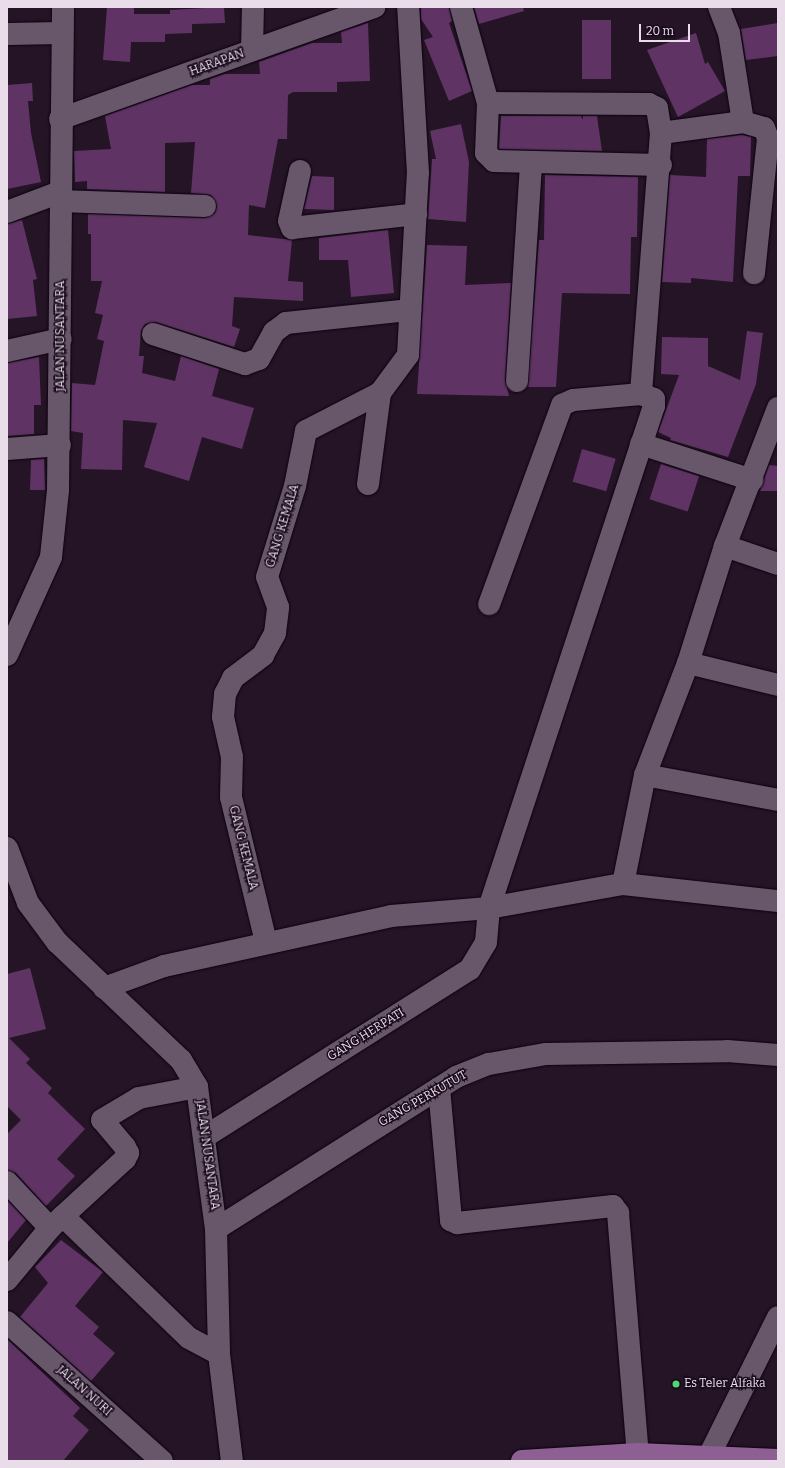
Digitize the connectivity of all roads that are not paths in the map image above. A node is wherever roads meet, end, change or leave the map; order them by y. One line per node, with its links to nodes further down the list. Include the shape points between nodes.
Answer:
1 (63, 7): 7 (street, JALAN NUSANTARA)
2 (253, 7): 9 (street)
3 (375, 7): 9 (street, HARAPAN)
4 (408, 7): 20 (street, via 417,113)
5 (461, 7): 10 (street)
6 (719, 7): 12 (street, via 729,33)
7 (61, 33): 8 (street); 11 (street, JALAN NUSANTARA)
8 (7, 34)
9 (252, 50): 11 (street, HARAPAN)
10 (488, 103): 13 (street, via 649,104 657,108); 14 (street, via 486,153 494,161)
11 (60, 119): 17 (street, JALAN NUSANTARA)
12 (743, 122): 13 (street); 21 (street, via 764,128 768,138)
13 (662, 133): 15 (street)
14 (531, 162): 15 (street); 26 (street)
15 (661, 165): 28 (street)
16 (300, 171): 20 (street, via 289,221 292,228)
17 (60, 196): 18 (street); 19 (street); 24 (street, JALAN NUSANTARA)
18 (205, 206)
19 (7, 212)
20 (416, 214): 22 (street)
21 (754, 273)
22 (410, 310): 23 (street, via 286,323 274,332 259,359 245,364); 27 (street, via 408,355)
23 (153, 334)
24 (61, 339): 25 (street); 31 (street, JALAN NUSANTARA)
25 (7, 351)
26 (517, 382)
27 (380, 393): 34 (street); 47 (street, GANG KEMALA, via 306,431 295,486 267,577 278,607 275,633 263,655 233,678 225,694 223,717 232,757 231,797)
28 (641, 394): 30 (street, GANG HERPATI, via 654,399); 37 (street, via 572,400 562,404)
29 (778, 408): 33 (street)
30 (641, 444): 33 (street); 46 (street, GANG HERPATI)
31 (60, 445): 32 (street); 38 (street, JALAN NUSANTARA, via 51,557)
32 (7, 449)
33 (752, 480): 35 (street)
34 (368, 484)
35 (725, 546): 36 (street); 39 (street)
36 (778, 564)
37 (489, 604)
38 (7, 655)
39 (688, 664): 40 (street); 41 (street)
40 (778, 684)
41 (645, 775): 42 (street); 44 (street)
42 (778, 800)
43 (7, 848): 48 (street, JALAN NUSANTARA, via 28,903 56,942)
44 (623, 884): 45 (street); 46 (street)
45 (778, 901)
46 (489, 908): 47 (street, via 391,916); 52 (street, GANG HERPATI, via 486,942 470,969)
47 (266, 942): 48 (street, via 164,966)
48 (104, 988): 50 (street, JALAN NUSANTARA, via 181,1060)
49 (778, 1055): 51 (street, GANG PERKUTUT, via 727,1051 546,1054 489,1064)
50 (197, 1087): 52 (street, JALAN NUSANTARA); 54 (street, via 139,1098 102,1120 125,1147 128,1153 126,1159)
51 (438, 1088): 55 (street, GANG PERKUTUT); 60 (street, via 452,1220 457,1223 612,1206 618,1213)
52 (206, 1136): 55 (street, JALAN NUSANTARA)
53 (7, 1182): 54 (street)
54 (57, 1222): 56 (street); 59 (street, via 189,1338)
55 (216, 1229): 59 (street, JALAN NUSANTARA)
56 (7, 1280)
57 (778, 1317): 61 (street)
58 (7, 1322): 63 (street, JALAN NURI)
59 (219, 1354): 64 (street, JALAN NUSANTARA)
60 (638, 1454): 61 (main road); 65 (main road)
61 (709, 1456): 62 (main road)
62 (778, 1460)
63 (162, 1461)
64 (232, 1461)
65 (522, 1461)

